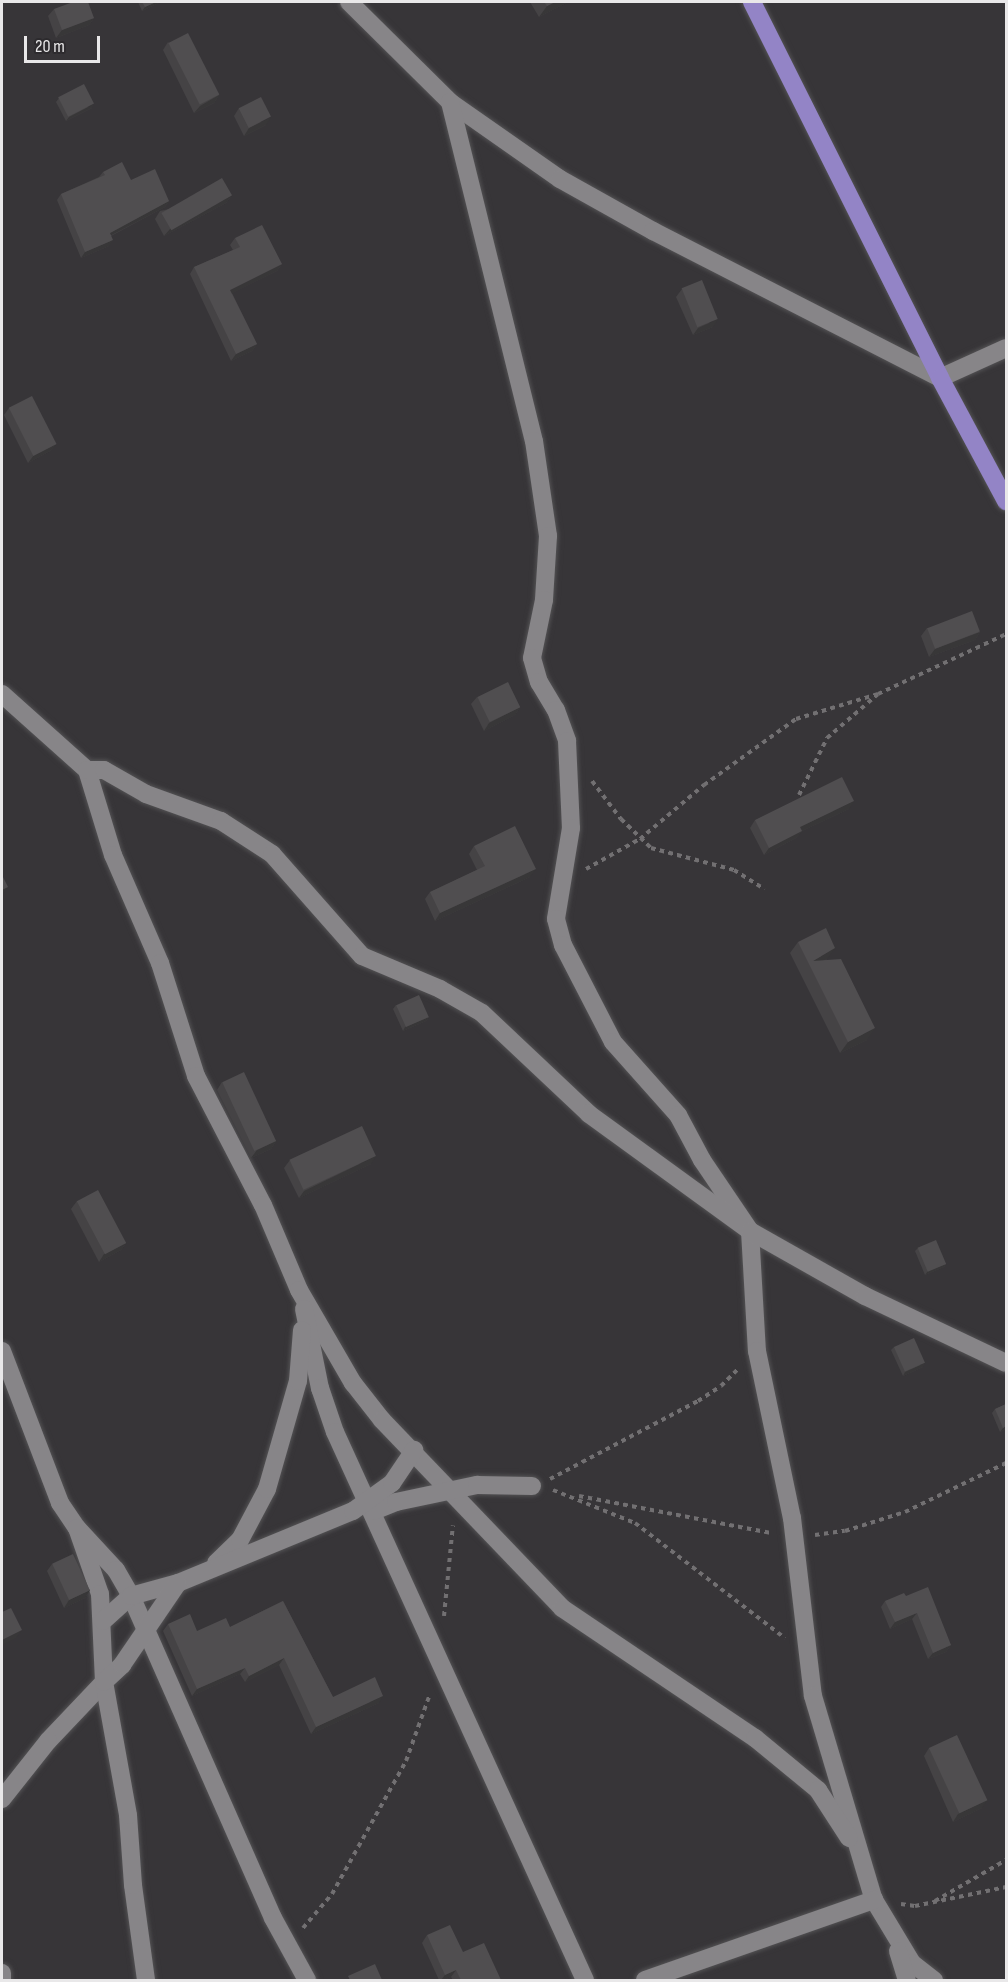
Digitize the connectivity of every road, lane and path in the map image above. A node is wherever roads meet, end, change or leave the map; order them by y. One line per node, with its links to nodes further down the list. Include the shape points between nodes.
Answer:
1 (349, 2): 3 (street)
2 (752, 2): 5 (main road)
3 (450, 102): 5 (street, via 560,179); 14 (street, via 534,441 545,515 549,567 532,658 538,682 556,710 567,741 571,828)
4 (1006, 348): 5 (street)
5 (940, 378): 6 (main road)
6 (1006, 501)
7 (1006, 634): 9 (path)
8 (2, 694): 10 (street)
9 (878, 694): 12 (path, via 827,738); 13 (path, via 796,719 704,785)
10 (87, 770): 16 (street, via 104,770 146,794 221,821 272,854 362,956 440,989 482,1013 588,1114); 17 (street, via 113,855 160,963 196,1076 263,1205)
11 (591, 779): 13 (path)
12 (799, 795)
13 (639, 839): 14 (path, via 590,866); 15 (path, via 665,855 734,870)
14 (562, 889): 16 (street, via 556,919 563,945 613,1042 678,1115 702,1160)
15 (765, 889)
16 (750, 1231): 19 (street); 20 (street, via 865,1296)
17 (299, 1290): 21 (street, via 353,1383 382,1420); 26 (street, via 320,1388); 29 (street, via 302,1340 298,1381 267,1489 240,1540)
18 (2, 1351): 27 (street, via 57,1494)
19 (757, 1351): 23 (path, via 722,1386 698,1401); 28 (street)
20 (1006, 1364)
21 (414, 1450): 24 (street); 26 (street)
22 (1006, 1463): 28 (path, via 905,1512 845,1531)
23 (532, 1486): 24 (street, via 477,1485); 25 (path)
24 (452, 1491): 26 (street); 33 (path); 39 (street, via 578,1622 719,1710 818,1790 837,1824)
25 (574, 1496): 28 (path); 35 (path, via 635,1522)
26 (370, 1507): 29 (street); 36 (street)
27 (77, 1527): 31 (street, via 116,1570); 32 (street, via 100,1594)
28 (794, 1537): 39 (street, via 813,1696)
29 (211, 1567): 30 (street)
30 (178, 1583): 31 (street); 34 (street)
31 (131, 1596): 32 (street); 34 (street)
32 (103, 1621): 37 (street, via 99,1634)
33 (444, 1622)
34 (144, 1629): 37 (street, via 122,1665); 45 (street, via 162,1659 273,1918)
35 (793, 1646)
36 (441, 1662): 45 (path, via 406,1761 363,1832 350,1865 299,1933); 50 (street)
37 (104, 1682): 38 (street, via 48,1741); 48 (street, via 116,1729)
38 (2, 1799)
39 (854, 1843): 42 (street)
40 (1006, 1860): 43 (path)
41 (1006, 1887): 43 (path)
42 (874, 1900): 43 (path, via 915,1906); 44 (street); 51 (street)
43 (932, 1903)
44 (893, 1935): 52 (street); 53 (street, via 912,1963)
45 (292, 1953): 49 (street)
46 (2, 1973): 47 (street)
47 (2, 1980)
48 (146, 1980)
49 (307, 1980)
50 (585, 1980)
51 (645, 1980)
52 (907, 1980)
53 (934, 1980)

